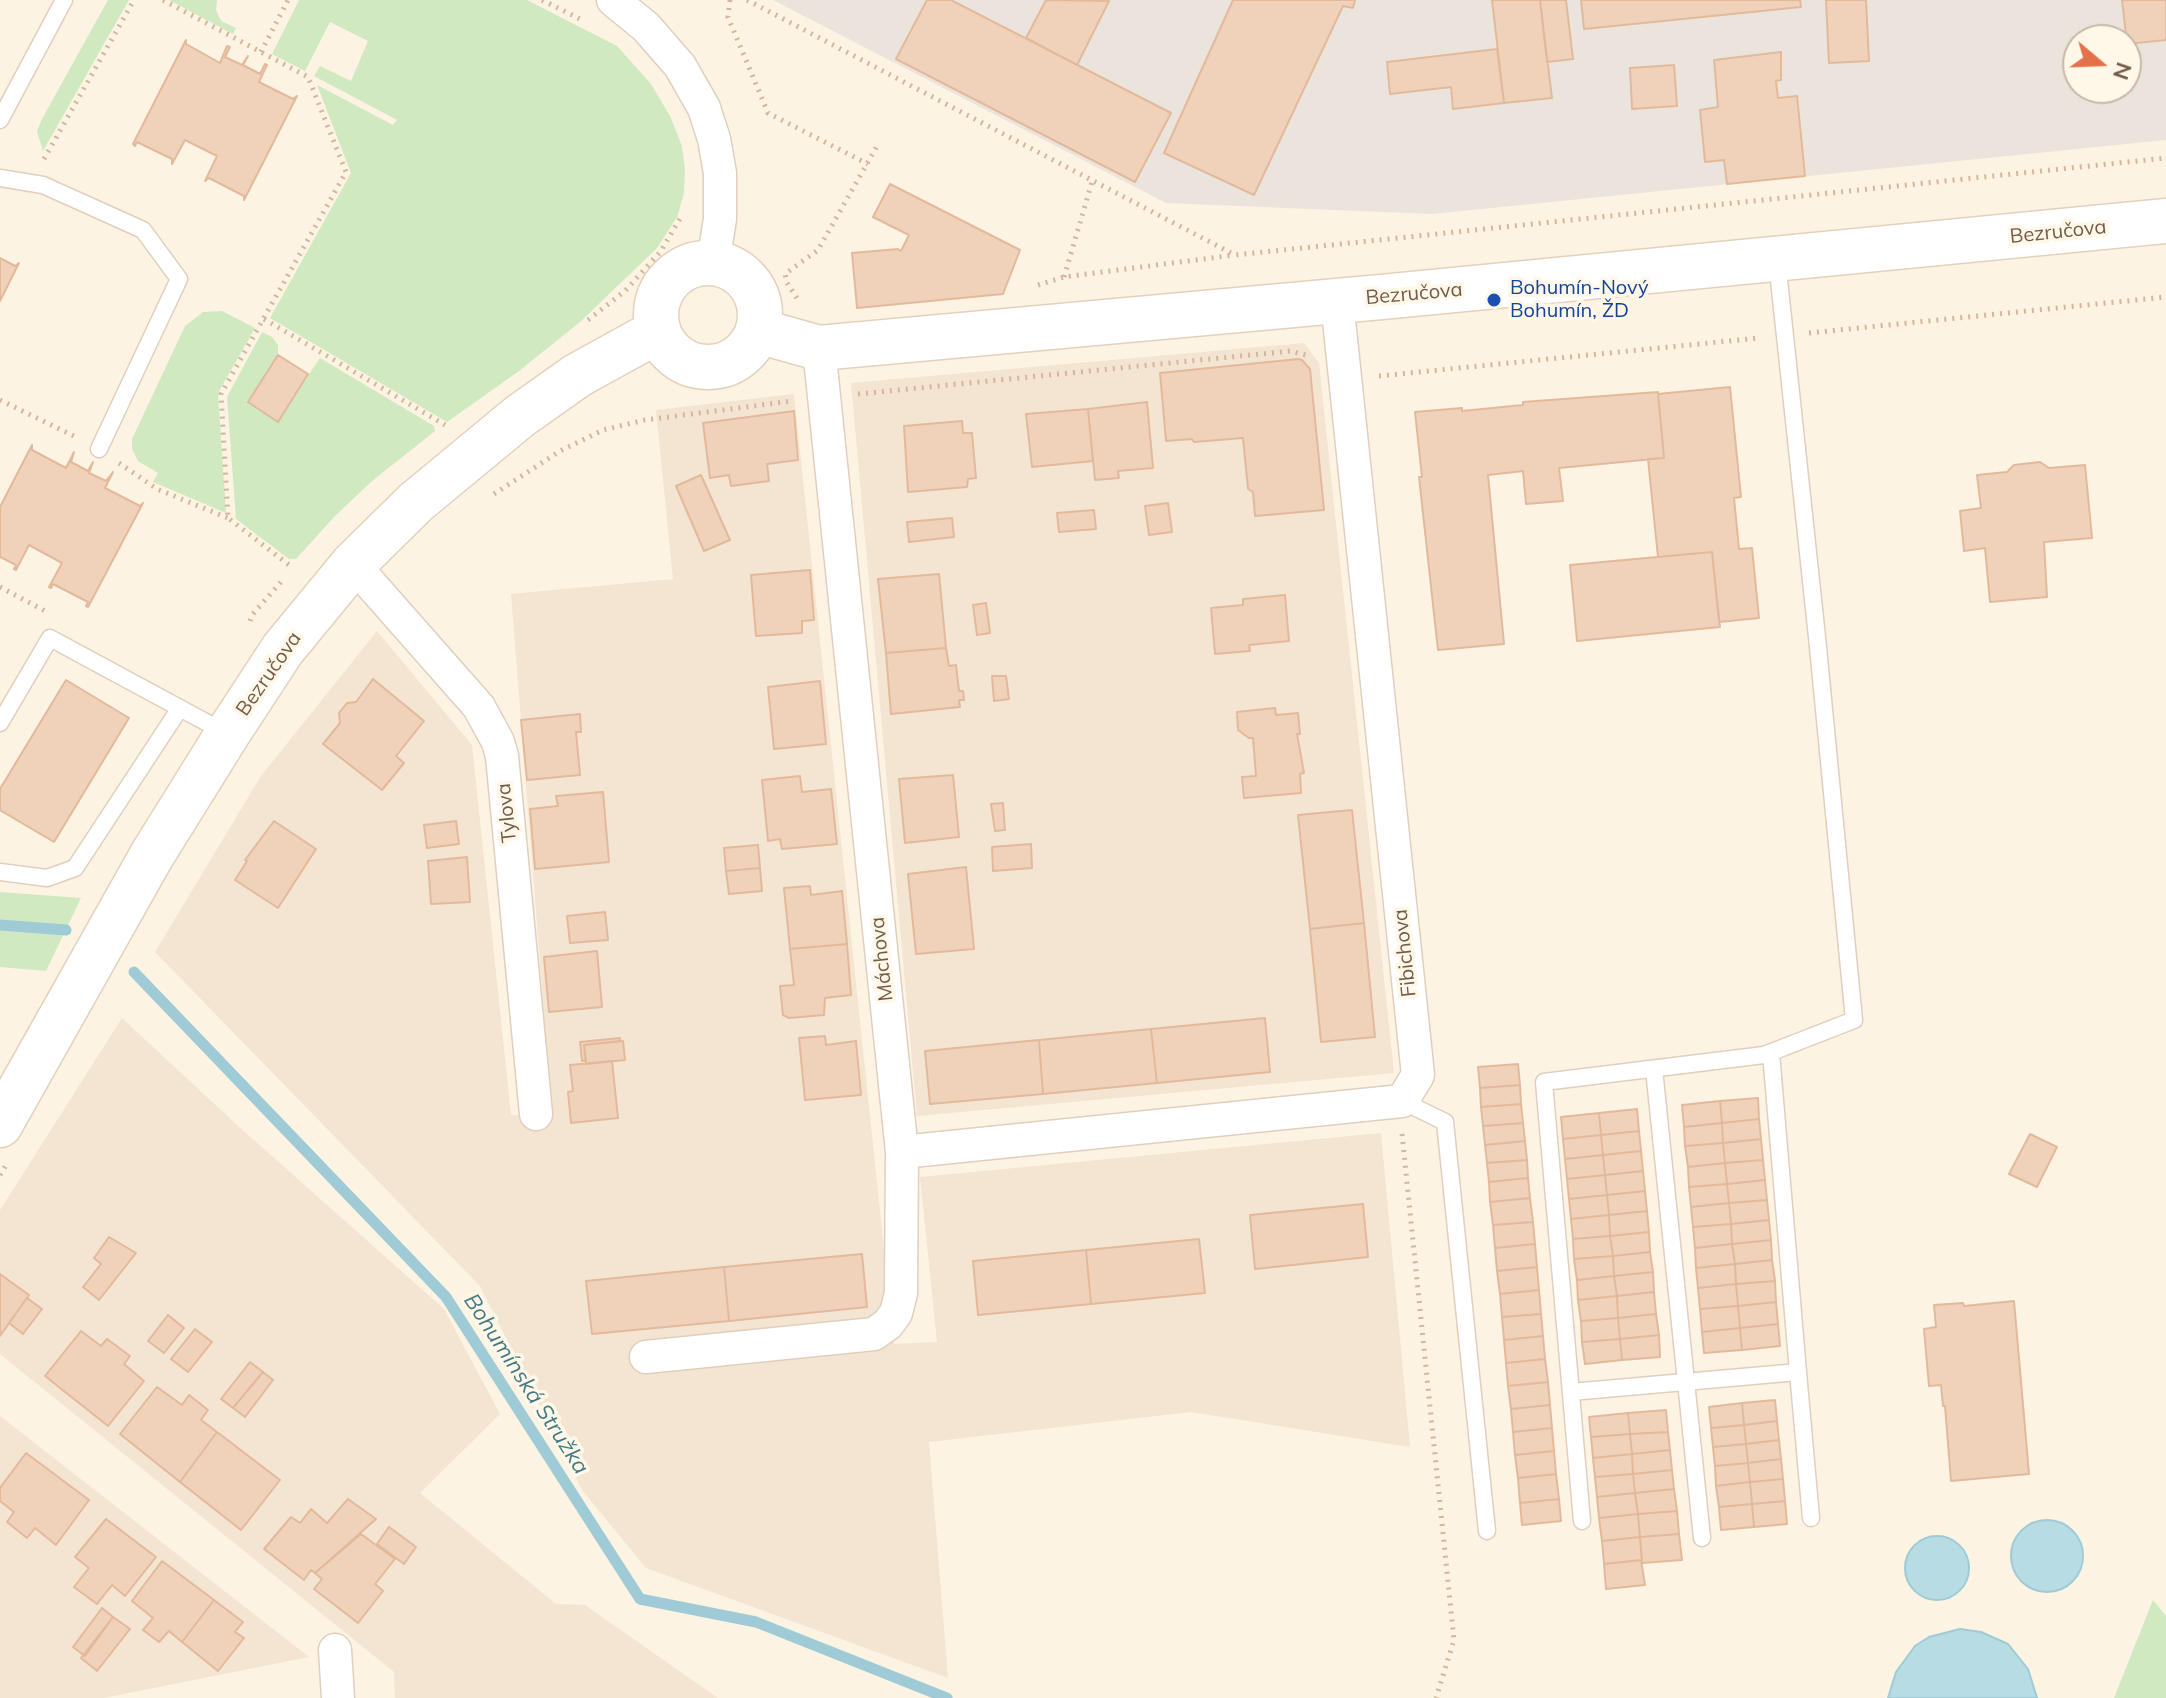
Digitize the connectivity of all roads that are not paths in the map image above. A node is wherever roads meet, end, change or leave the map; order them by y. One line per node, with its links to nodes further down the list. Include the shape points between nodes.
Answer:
1 (64, 0): 3 (lane)
2 (613, 0): 7 (street, via 680,66 704,108 720,173)
3 (0, 120)
4 (0, 178): 12 (lane, via 43,185 143,230 179,279)
5 (2166, 221): 6 (main road, Bezručova)
6 (1777, 260): 8 (main road, Bezručova); 18 (lane, via 1854,1020)
7 (713, 263): 9 (main road, via 692,265 662,291); 10 (main road, via 746,278 761,312)
8 (1337, 301): 11 (main road, Bezručova); 20 (street, Fibichova, via 1418,1075)
9 (658, 331): 10 (main road, via 667,348 699,367 736,360); 13 (main road, Bezručova, via 578,375 520,416 416,502)
10 (758, 331): 11 (main road, Bezručova)
11 (819, 348): 23 (street, Máchova)
12 (99, 449)
13 (353, 564): 16 (main road, Bezručova, via 283,649); 21 (street, Tylova, via 479,707 498,742)
14 (180, 708): 15 (lane, via 50,638); 16 (lane); 17 (lane, via 75,868 47,878)
15 (0, 723)
16 (228, 733): 22 (main road, Bezručova, via 152,855)
17 (0, 872)
18 (1771, 1053): 19 (lane); 25 (lane)
19 (1654, 1069): 26 (lane); 27 (lane, via 1544,1082)
20 (1402, 1101): 23 (street); 30 (lane, via 1445,1122)
21 (536, 1114)
22 (4, 1144)
23 (902, 1152): 24 (street, Máchova, via 901,1293 888,1324 874,1334)
24 (646, 1357)
25 (1798, 1372): 26 (lane); 28 (lane)
26 (1686, 1383): 27 (lane); 31 (lane)
27 (1571, 1392): 29 (lane)
28 (1811, 1518)
29 (1582, 1521)
30 (1487, 1531)
31 (1702, 1538)
32 (335, 1650): 33 (street)
33 (338, 1698)

